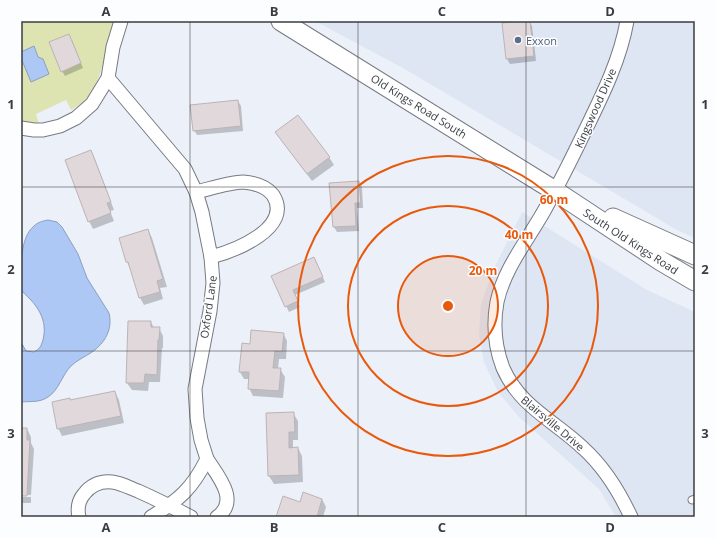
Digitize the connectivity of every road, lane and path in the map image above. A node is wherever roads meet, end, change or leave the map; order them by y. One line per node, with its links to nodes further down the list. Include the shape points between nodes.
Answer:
1 (121, 21): 4 (street)
2 (281, 21): 7 (street, Old Kings Road South)
3 (627, 21): 7 (street, Kingswood Drive, via 610,78)
4 (108, 78): 5 (street, via 92,104 68,123 43,130); 6 (street, Oxford Lane, via 185,169)
5 (21, 128)
6 (196, 192): 9 (street, Oxford Lane); 9 (street, via 242,182 254,183 268,189 276,200 277,210 272,225 258,237)
7 (555, 192): 8 (street, South Old Kings Road); 10 (street, South Old Kings Road); 17 (street, Blairsville Drive, via 513,262 503,284 495,315 498,349 506,374 520,394 533,409 592,456 615,486)
8 (695, 256)
9 (211, 257): 11 (street, Oxford Lane, via 213,283 210,311 195,389 197,418)
10 (695, 281)
11 (207, 460): 12 (street, via 181,497); 16 (street, via 221,479 227,496 224,511)
12 (170, 505): 13 (street, via 123,485 104,482 87,490 81,498 78,505); 14 (street); 15 (street)
13 (79, 517)
14 (151, 517)
15 (192, 517)
16 (217, 517)
17 (631, 517)

